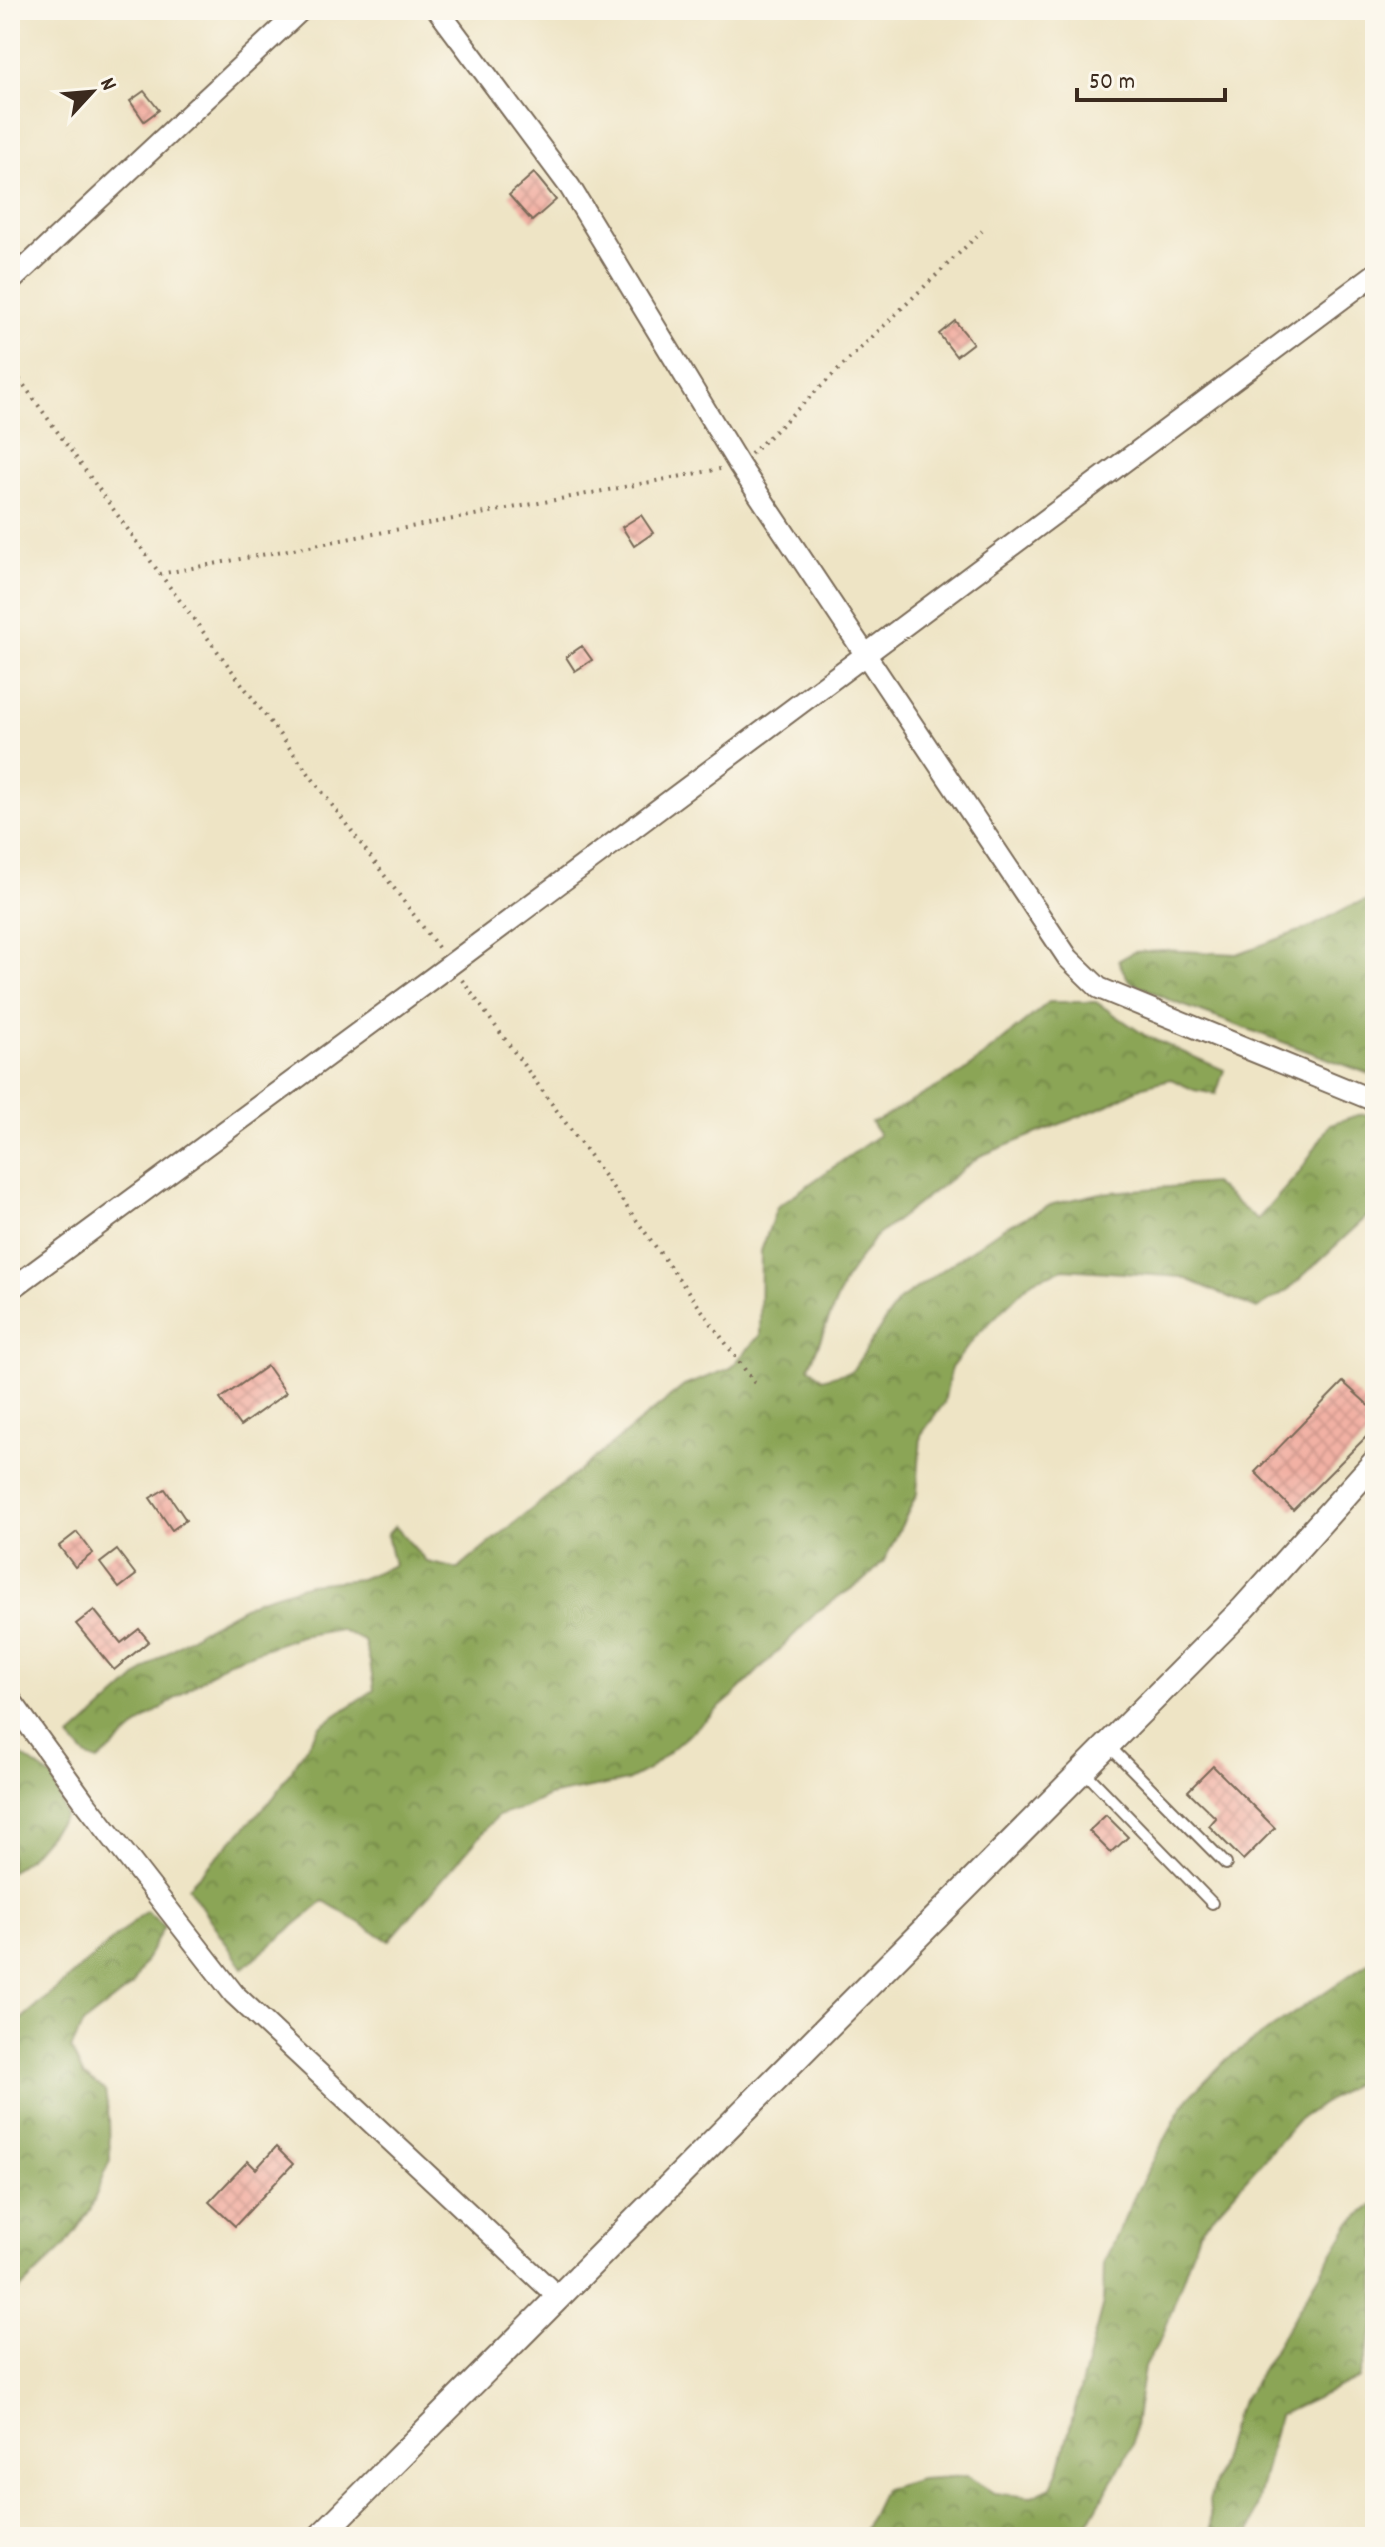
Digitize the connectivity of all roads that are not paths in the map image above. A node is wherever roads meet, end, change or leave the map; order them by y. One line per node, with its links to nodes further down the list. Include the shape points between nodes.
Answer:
1 (301, 10): 4 (street)
2 (438, 10): 5 (street, via 570,187 739,465)
3 (1375, 274): 5 (street)
4 (10, 282)
5 (864, 656): 6 (street, via 1068,958 1099,988); 7 (street)
6 (1375, 1101)
7 (10, 1290)
8 (1375, 1462): 10 (street, via 1243,1609)
9 (10, 1699): 14 (street, via 234,1994)
10 (1107, 1745): 11 (street); 12 (lane)
11 (1082, 1770): 13 (lane); 14 (street)
12 (1226, 1864)
13 (1212, 1903)
14 (558, 2297): 15 (street)
15 (320, 2537)

